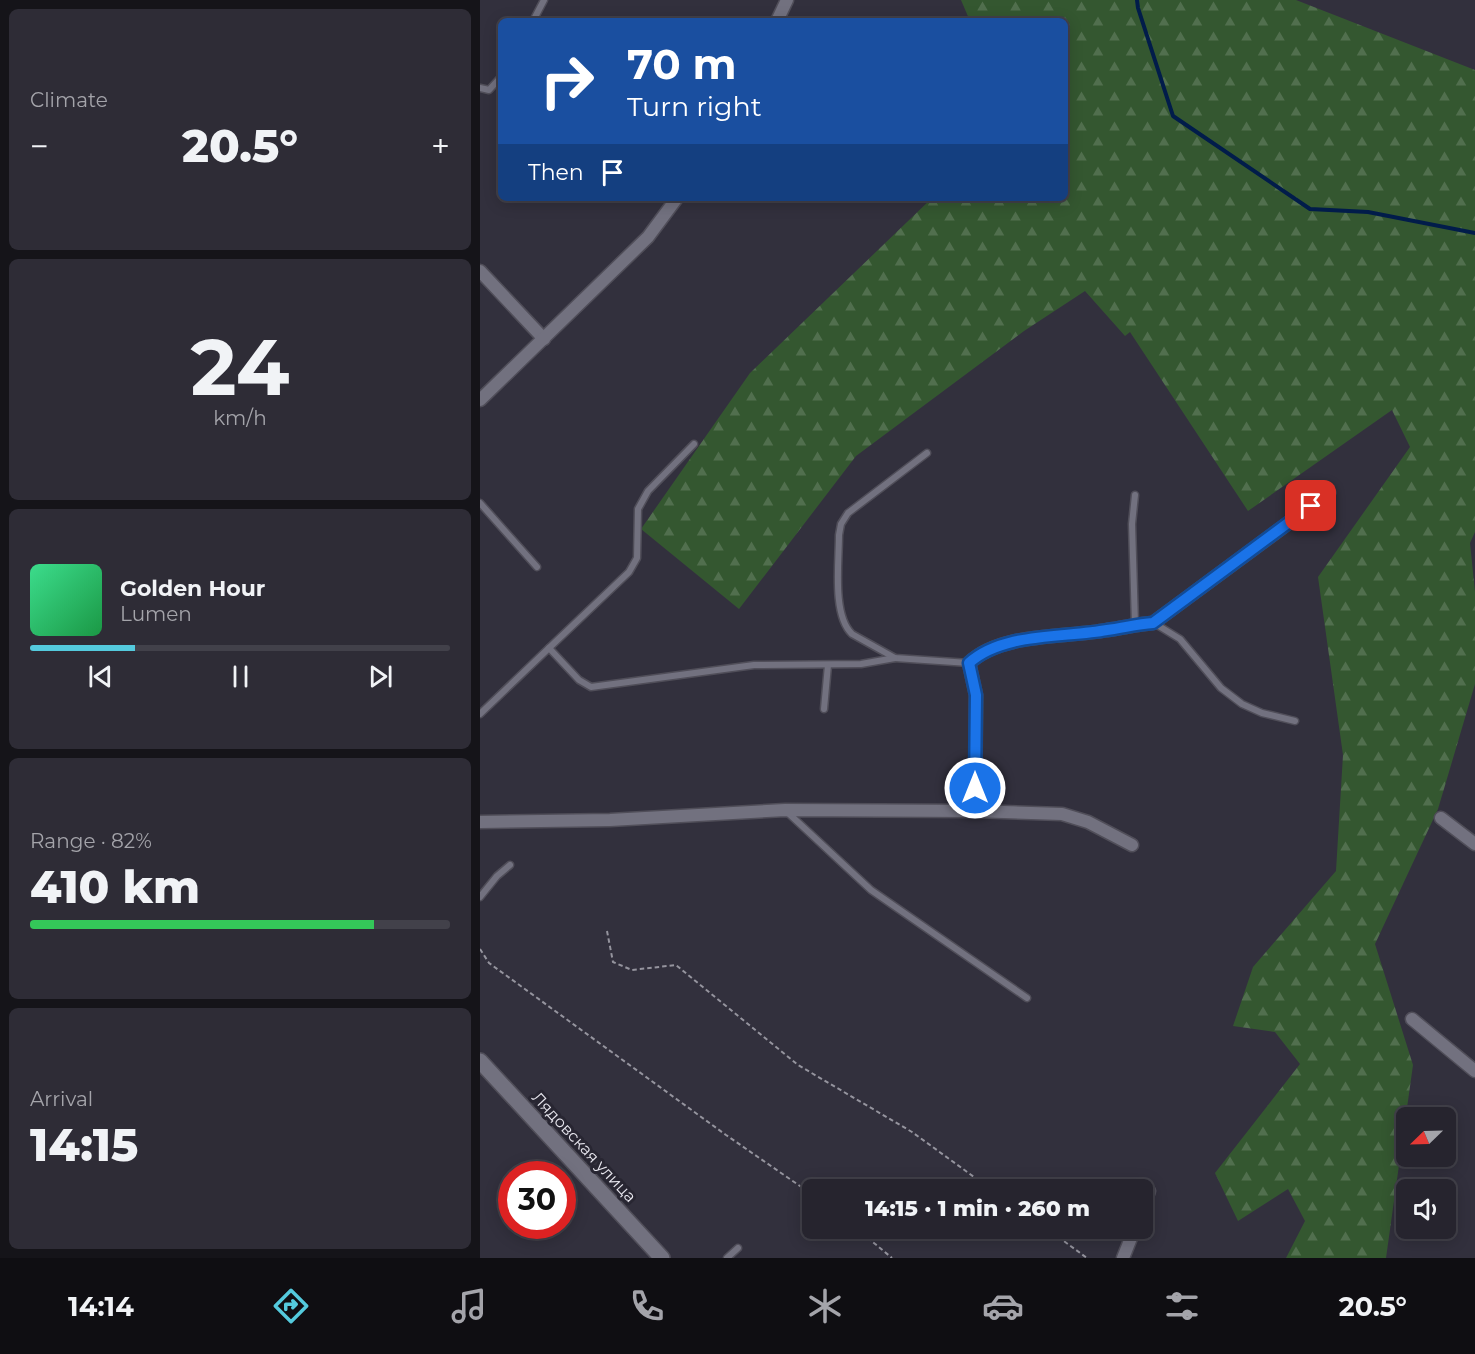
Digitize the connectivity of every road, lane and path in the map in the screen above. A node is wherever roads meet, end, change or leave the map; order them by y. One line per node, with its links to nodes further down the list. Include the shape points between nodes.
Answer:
1 (544, 0): 3 (lane)
2 (787, 0): 4 (street)
3 (535, 18)
4 (778, 18)
5 (498, 80): 6 (lane, via 489,90)
6 (480, 88)
7 (675, 201): 9 (street, via 648,237)
8 (480, 271): 9 (street)
9 (544, 339): 10 (street)
10 (480, 400)
11 (694, 444): 19 (lane, via 648,491 638,509 636,558 629,572)
12 (927, 453): 20 (lane, via 848,513 839,535 842,621 852,634)
13 (1329, 494): 17 (street)
14 (1135, 495): 18 (lane)
15 (480, 502): 16 (lane)
16 (537, 567)
17 (1153, 623): 18 (street); 25 (lane, via 1180,639 1221,688 1242,704)
18 (1135, 624): 21 (street, via 1005,645 981,652)
19 (549, 648): 22 (lane, via 579,680 591,687 754,665); 24 (lane)
20 (895, 658): 21 (lane); 22 (lane)
21 (969, 663): 27 (street, via 976,695)
22 (828, 664): 23 (lane)
23 (824, 709)
24 (480, 714)
25 (1295, 721)
26 (785, 810): 27 (street); 29 (street, via 610,820); 36 (lane, via 871,890)
27 (975, 811): 31 (street, via 1062,814 1088,822)
28 (1441, 818): 30 (street)
29 (480, 822)
30 (1475, 844)
31 (1132, 845)
32 (510, 866): 33 (lane)
33 (480, 897)
34 (607, 931): 40 (path, via 614,962 632,970 676,965 798,1065 912,1132)
35 (480, 949): 41 (path, via 489,963)
36 (1028, 998)
37 (1412, 1019): 39 (street)
38 (480, 1061): 46 (main road, Лядовская улица)
39 (1475, 1071)
40 (977, 1179)
41 (802, 1187)
42 (869, 1239): 48 (path)
43 (1061, 1239): 49 (path)
44 (1131, 1239): 50 (street)
45 (738, 1248): 47 (lane)
46 (662, 1258)
47 (727, 1258)
48 (892, 1258)
49 (1087, 1258)
50 (1123, 1258)

